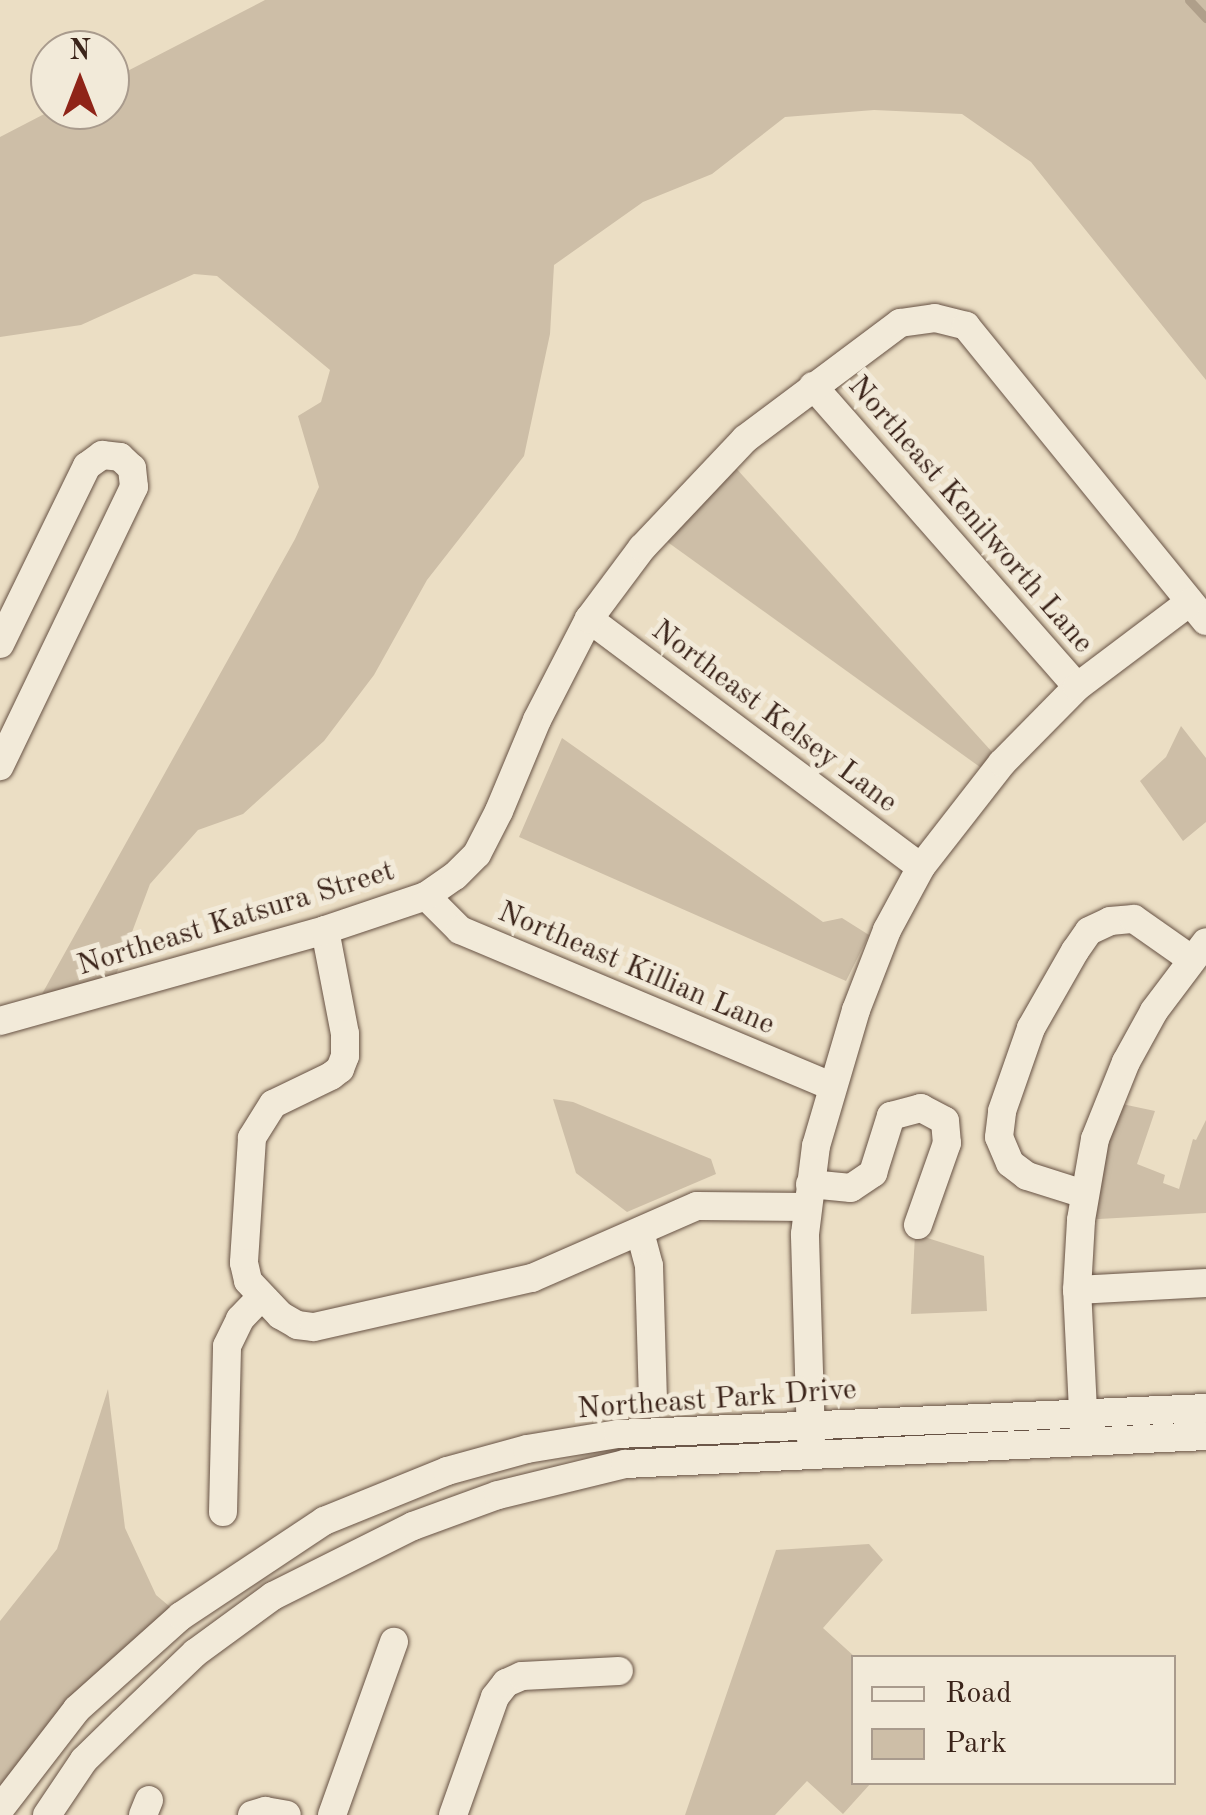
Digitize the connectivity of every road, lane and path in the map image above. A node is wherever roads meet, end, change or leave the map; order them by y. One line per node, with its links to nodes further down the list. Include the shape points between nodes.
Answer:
1 (813, 386): 2 (street, Northeast Katsura Street, via 900,323 936,318 966,326); 3 (street, Northeast Katsura Street, via 686,497); 5 (street, Northeast Kenilworth Lane)
2 (1198, 612): 5 (street)
3 (589, 619): 7 (street, Northeast Kelsey Lane); 8 (street, Northeast Katsura Street, via 477,854)
4 (0, 644): 6 (street, via 87,466 102,455 120,457 132,468 134,486)
5 (1078, 686): 7 (street, via 1002,763)
6 (0, 766)
7 (920, 867): 12 (street, via 882,941)
8 (426, 896): 9 (street, Northeast Katsura Street); 12 (street, Northeast Killian Lane, via 460,930)
9 (325, 930): 11 (street, Northeast Katsura Street); 19 (street, via 346,1056 330,1076 273,1104 252,1138 243,1252 248,1281)
10 (1198, 950): 13 (street, via 1154,1012 1108,1101); 13 (street, via 1134,919 1110,921 1090,931 1075,950 1031,1028 1000,1136 1010,1163 1027,1176)
11 (0, 1021)
12 (832, 1086): 14 (street)
13 (1084, 1194): 18 (street)
14 (809, 1196): 15 (street, via 852,1188 873,1173 891,1116 921,1108 945,1120 948,1143); 16 (street, via 716,1203); 23 (street)
15 (918, 1226)
16 (640, 1232): 19 (street, via 532,1278 314,1327 297,1325); 20 (street, via 649,1266)
17 (1206, 1283): 18 (street)
18 (1077, 1290): 22 (street)
19 (260, 1298): 27 (street, via 227,1346)
20 (653, 1398)
21 (1206, 1408): 22 (street, Northeast Park Drive)
22 (1082, 1413): 23 (street, Northeast Park Drive); 25 (street)
23 (810, 1424): 26 (street); 30 (street, Northeast Park Drive, via 618,1434 527,1449 447,1471 341,1513 275,1550 155,1636 77,1709)
24 (1206, 1436): 25 (street, Northeast Park Drive)
25 (1085, 1442): 26 (street, Northeast Park Drive)
26 (812, 1455): 31 (street, Northeast Park Drive, via 625,1464 562,1476 412,1526 335,1562 274,1596 195,1654 84,1760)
27 (223, 1512)
28 (394, 1642): 34 (street)
29 (619, 1671): 35 (street, via 506,1682 495,1696)
30 (0, 1809)
31 (47, 1815)
32 (252, 1815): 33 (street)
33 (288, 1815)
34 (332, 1815)
35 (453, 1815)

